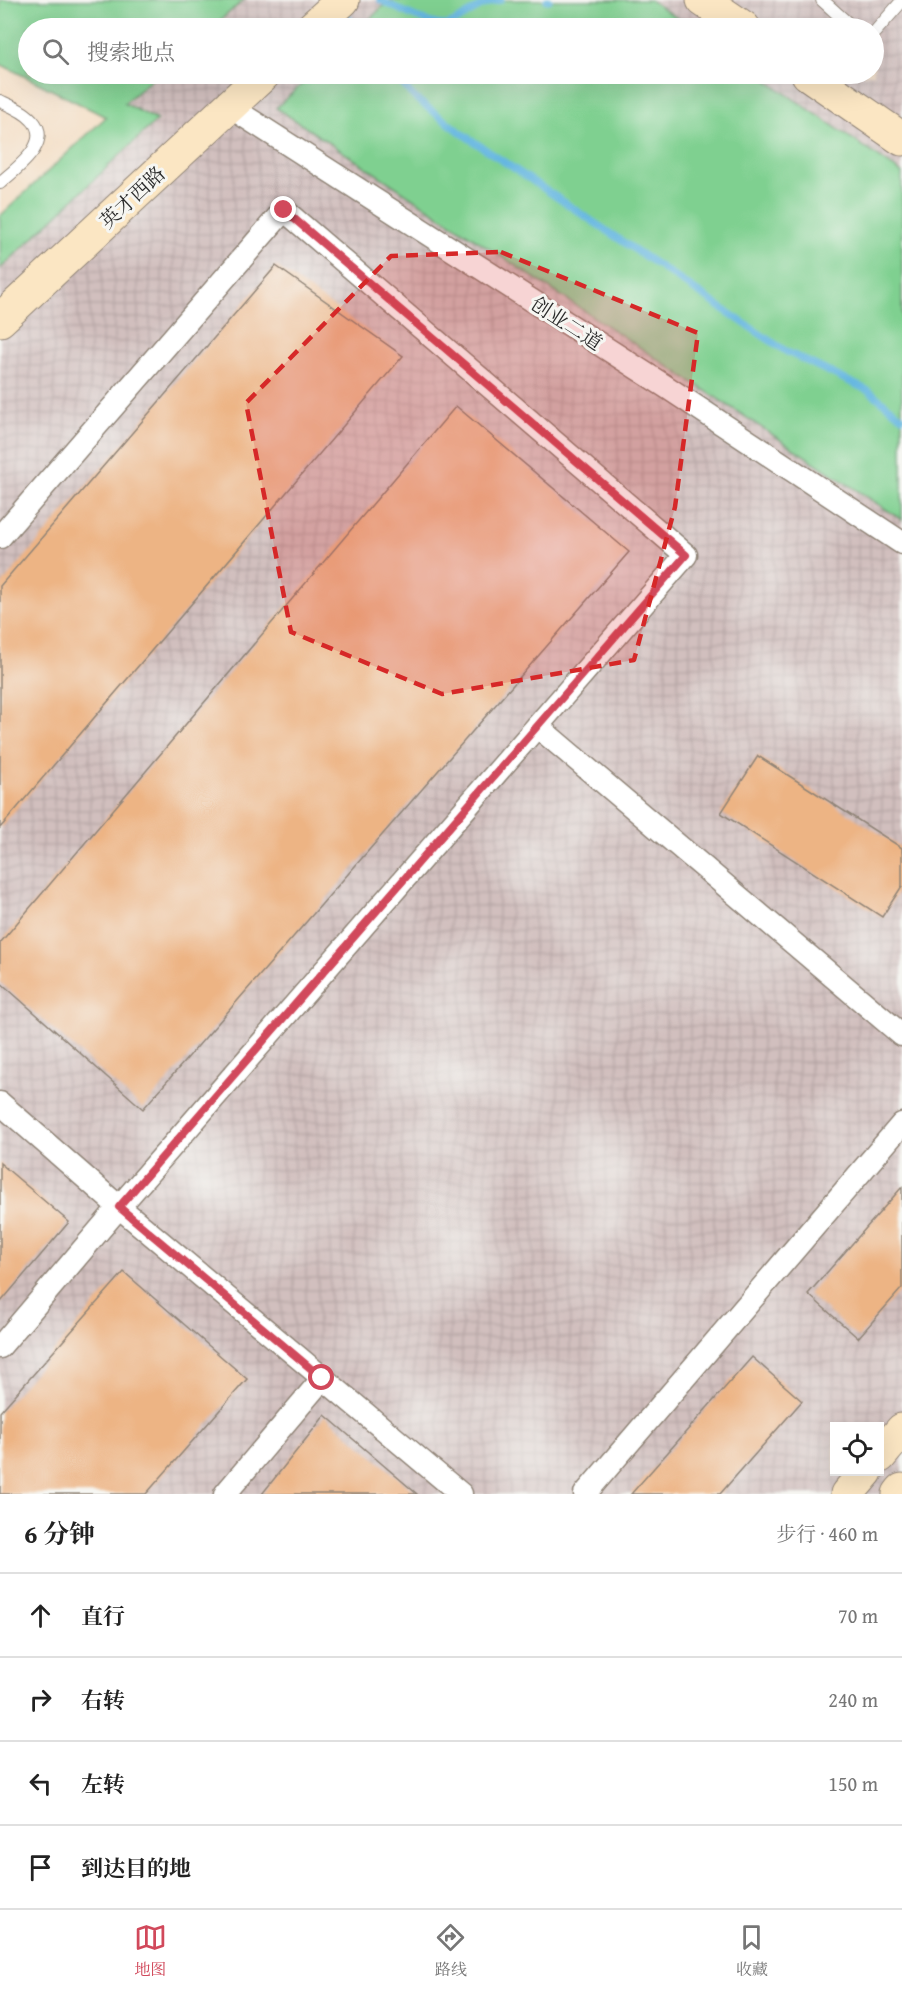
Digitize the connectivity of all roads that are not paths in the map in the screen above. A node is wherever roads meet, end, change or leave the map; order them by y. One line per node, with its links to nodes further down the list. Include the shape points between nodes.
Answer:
1 (343, 0): 5 (street)
2 (703, 0): 6 (street)
3 (822, 0): 7 (lane)
4 (902, 1): 8 (lane)
5 (323, 18)
6 (729, 18)
7 (842, 18)
8 (884, 21)
9 (254, 84): 12 (street, 英才西路)
10 (827, 84): 13 (street)
11 (0, 101): 14 (lane, via 31,118 38,139 35,150)
12 (230, 107): 15 (street, 英才西路); 17 (street, 创业二道, via 658,381)
13 (902, 139)
14 (0, 183)
15 (0, 320)
16 (0, 537): 18 (street, via 284,210 686,555)
17 (902, 543)
18 (537, 726): 19 (street); 22 (street)
19 (902, 1035)
20 (0, 1102): 22 (street)
21 (902, 1124): 31 (street)
22 (119, 1207): 23 (street); 24 (street)
23 (0, 1347)
24 (322, 1378): 29 (street); 30 (street)
25 (902, 1430): 26 (street)
26 (884, 1450)
27 (863, 1476): 32 (street)
28 (902, 1490): 33 (street)
29 (225, 1494)
30 (460, 1494)
31 (585, 1494)
32 (847, 1494)
33 (899, 1494)

